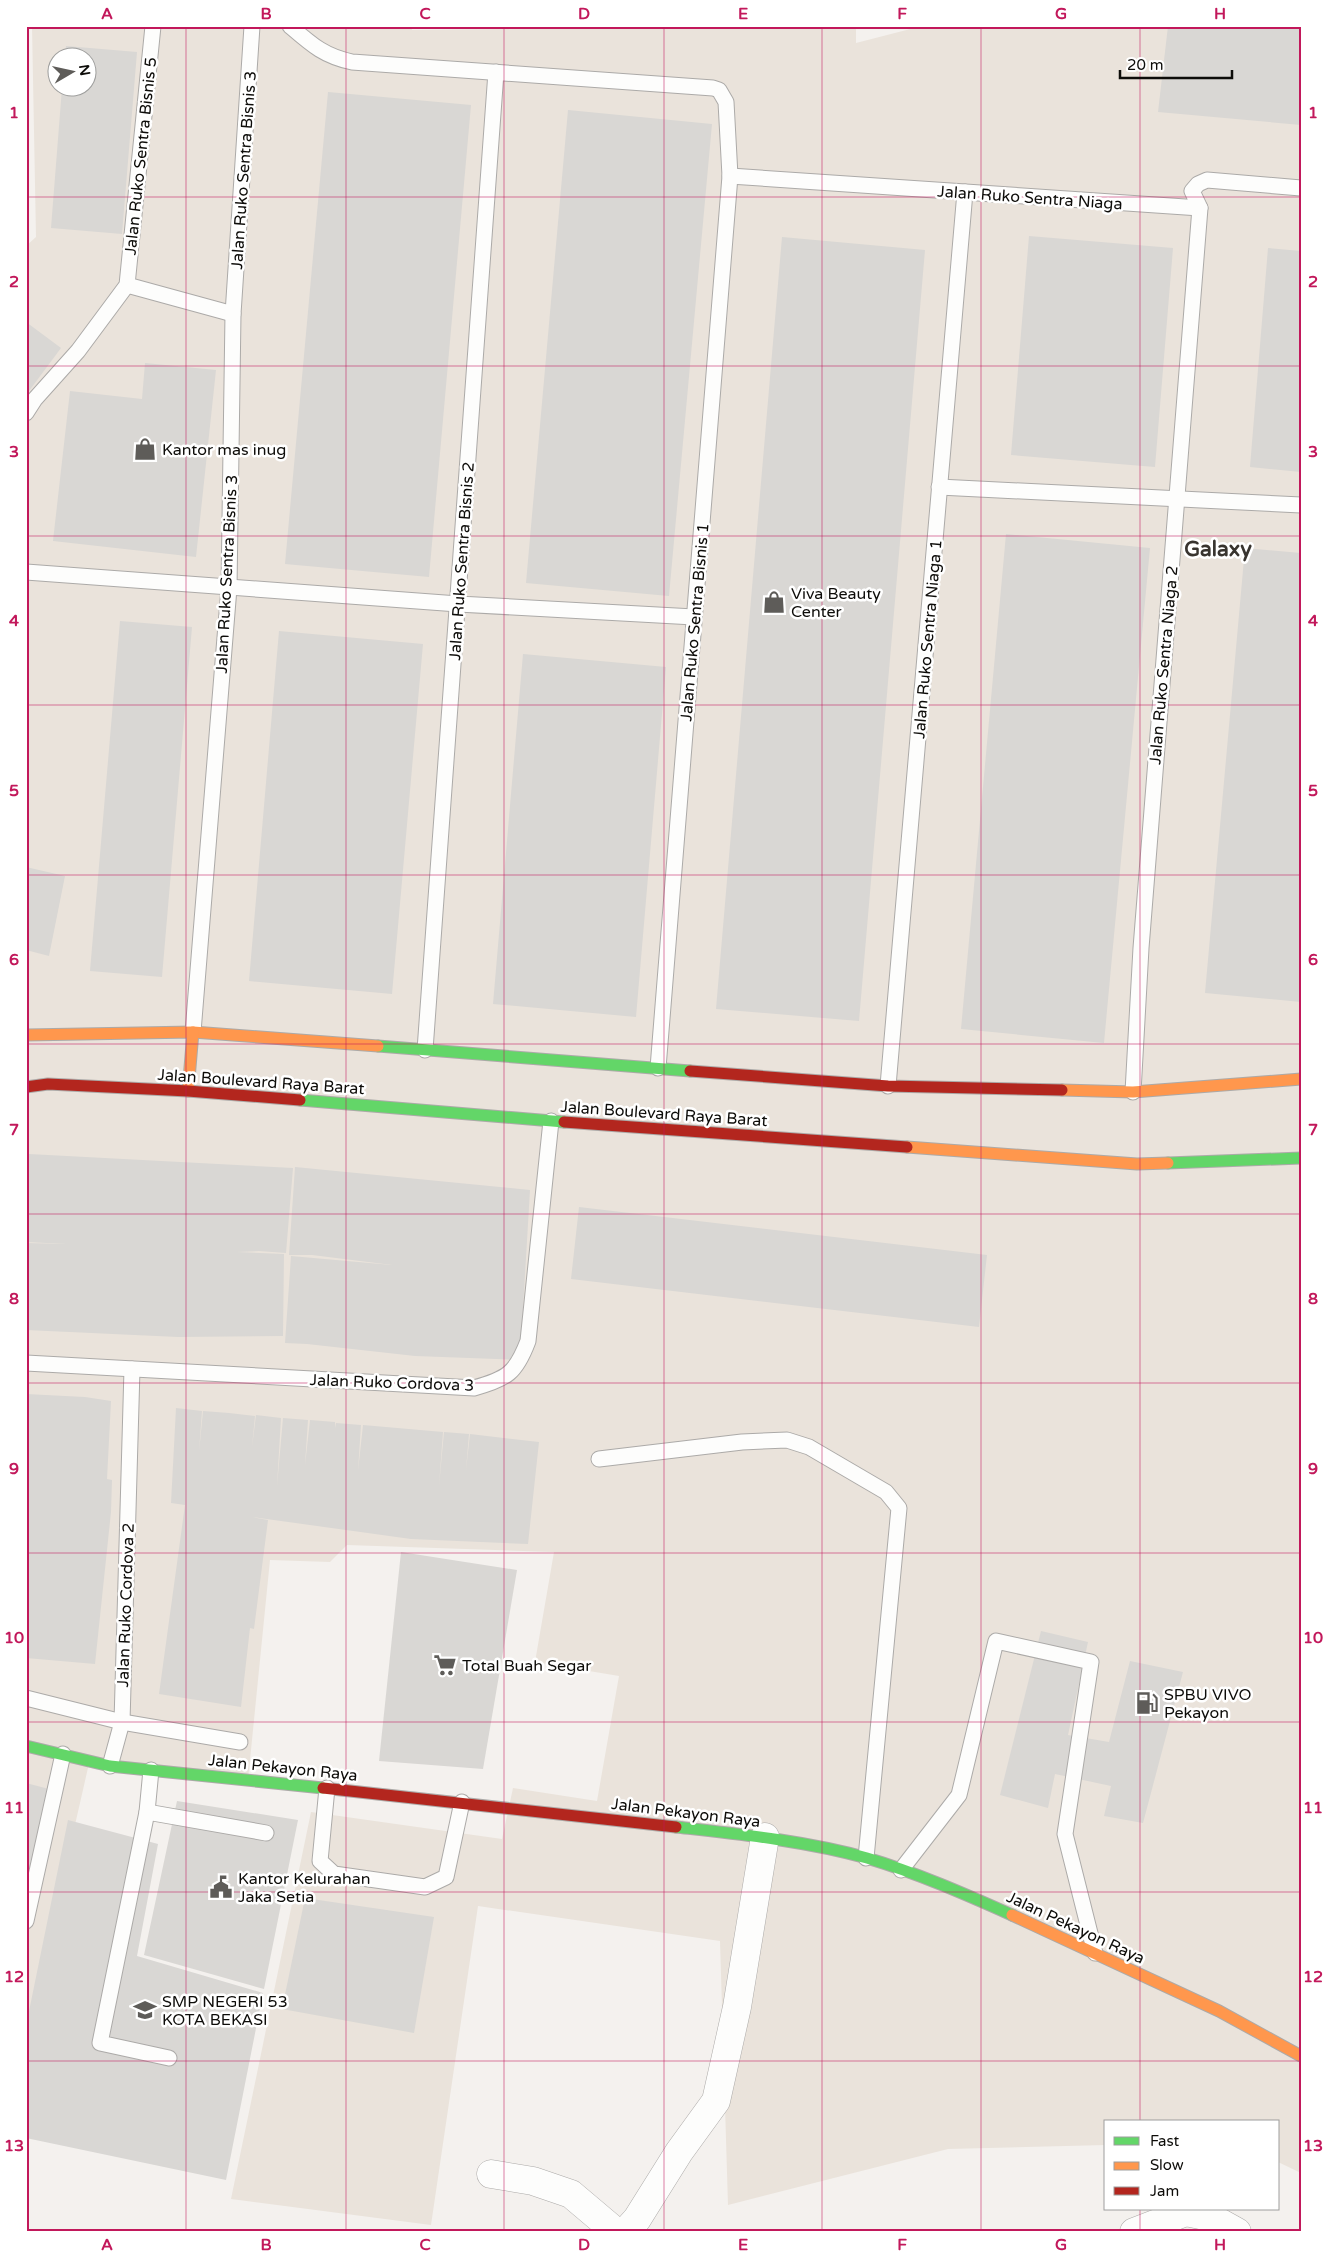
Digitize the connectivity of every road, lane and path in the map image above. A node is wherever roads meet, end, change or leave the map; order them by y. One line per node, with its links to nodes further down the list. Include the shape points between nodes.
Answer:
1 (153, 26): 9 (lane, Jalan Ruko Sentra Bisnis 5)
2 (252, 26): 10 (lane, Jalan Ruko Sentra Bisnis 3)
3 (290, 26): 4 (lane, via 314,48 334,58)
4 (496, 72): 5 (lane, Jalan Ruko Sentra Bisnis 1, via 719,90 726,102); 17 (lane, Jalan Ruko Sentra Bisnis 2)
5 (730, 176): 7 (lane, Jalan Ruko Sentra Niaga); 18 (lane, Jalan Ruko Sentra Bisnis 1)
6 (1301, 188): 8 (lane, via 1207,180 1192,191)
7 (965, 192): 8 (lane, Jalan Ruko Sentra Niaga); 12 (lane, Jalan Ruko Sentra Niaga 1)
8 (1200, 208): 13 (lane, Jalan Ruko Sentra Niaga 2)
9 (127, 285): 10 (lane); 11 (lane)
10 (233, 314): 16 (lane, Jalan Ruko Sentra Bisnis 3)
11 (26, 413)
12 (940, 487): 13 (lane); 24 (lane, Jalan Ruko Sentra Niaga 1)
13 (1176, 498): 14 (lane); 27 (lane, Jalan Ruko Sentra Niaga 2)
14 (1301, 505)
15 (26, 572): 16 (lane)
16 (229, 588): 17 (lane); 19 (lane, Jalan Ruko Sentra Bisnis 3)
17 (458, 604): 18 (lane); 21 (lane, Jalan Ruko Sentra Bisnis 2)
18 (694, 617): 22 (lane, Jalan Ruko Sentra Bisnis 1)
19 (193, 1032): 20 (main road); 21 (main road); 26 (main road)
20 (28, 1033)
21 (425, 1050): 22 (main road)
22 (658, 1068): 24 (main road)
23 (1301, 1079): 27 (main road)
24 (888, 1086): 27 (main road)
25 (26, 1087): 26 (main road, Jalan Boulevard Raya Barat, via 48,1084)
26 (188, 1091): 28 (main road, Jalan Boulevard Raya Barat)
27 (1133, 1092)
28 (551, 1121): 29 (main road, Jalan Boulevard Raya Barat, via 1137,1164); 31 (lane, Jalan Ruko Cordova 3, via 528,1341 520,1362 507,1377 474,1388)
29 (1301, 1158)
30 (26, 1363): 31 (lane, Jalan Ruko Cordova 3)
31 (132, 1369): 34 (lane, Jalan Ruko Cordova 2)
32 (599, 1459): 45 (lane, via 695,1446 787,1440 809,1447 886,1492 899,1508)
33 (26, 1698): 34 (lane)
34 (122, 1722): 35 (lane); 38 (lane, Jalan Ruko Cordova 2)
35 (240, 1742)
36 (26, 1746): 37 (main road, Jalan Pekayon Raya)
37 (63, 1754): 38 (main road, Jalan Pekayon Raya); 47 (lane)
38 (110, 1766): 39 (main road, Jalan Pekayon Raya)
39 (151, 1770): 40 (main road, Jalan Pekayon Raya); 42 (lane)
40 (327, 1788): 41 (main road, Jalan Pekayon Raya); 41 (lane, via 320,1861 334,1874 425,1887 446,1877)
41 (462, 1802): 44 (main road, Jalan Pekayon Raya)
42 (147, 1812): 43 (lane); 50 (lane, via 100,2043)
43 (266, 1833)
44 (765, 1837): 45 (main road, Jalan Pekayon Raya); 52 (street, via 737,2007 716,2101 637,2219 627,2230)
45 (866, 1858): 46 (main road, Jalan Pekayon Raya)
46 (901, 1870): 48 (main road, Jalan Pekayon Raya, via 947,1886); 48 (lane, via 959,1795 996,1641 1091,1662 1065,1834)
47 (26, 1921)
48 (1095, 1953): 49 (main road, Jalan Pekayon Raya, via 1218,2011)
49 (1301, 2056)
50 (169, 2058)
51 (491, 2174): 52 (street, via 533,2181 571,2194)
52 (617, 2232)
53 (1134, 2232): 54 (street, via 1186,2212 1210,2217)
54 (1237, 2232)

